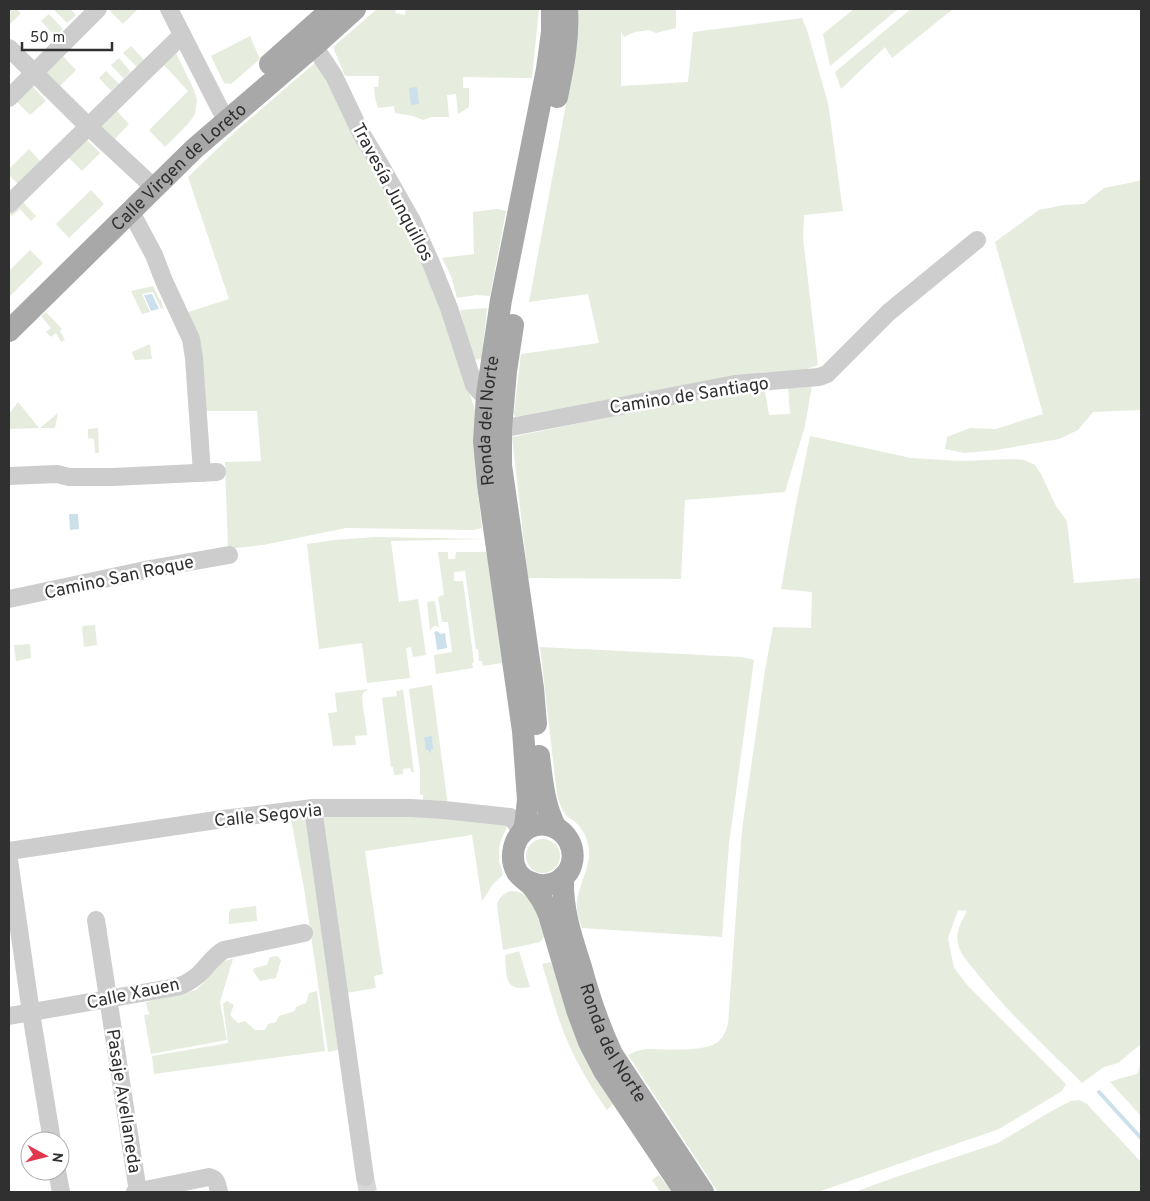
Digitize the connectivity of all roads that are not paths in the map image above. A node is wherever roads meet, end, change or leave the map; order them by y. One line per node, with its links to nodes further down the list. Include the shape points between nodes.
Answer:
1 (98, 9): 10 (street)
2 (169, 9): 7 (street)
3 (332, 9): 12 (main road, Calle Virgen de Loreto)
4 (355, 9): 8 (main road, Calle Virgen de Loreto)
5 (552, 9): 20 (main road, Ronda del Norte, via 547,70 501,300)
6 (567, 9): 21 (main road, Ronda del Norte, via 565,59 517,298)
7 (182, 35): 12 (street); 13 (street)
8 (314, 46): 12 (main road, Calle Virgen de Loreto); 20 (street, Travesía Junquillos, via 334,76 361,133 412,221 449,308 474,385)
9 (9, 48): 10 (street)
10 (34, 73): 11 (street); 13 (street)
11 (9, 98)
12 (224, 114): 14 (main road, Calle Virgen de Loreto); 16 (main road, Calle Virgen de Loreto)
13 (89, 127): 14 (street); 15 (street)
14 (147, 181): 18 (main road, Calle Virgen de Loreto)
15 (9, 204)
16 (131, 212): 19 (main road, Calle Virgen de Loreto); 22 (street, via 191,339 209,473 113,477)
17 (977, 240): 21 (street, Camino de Santiago, via 889,312 827,374 735,384)
18 (9, 316)
19 (9, 331)
20 (487, 395): 27 (main road, Ronda del Norte, via 484,441 488,485 527,780 527,811)
21 (501, 429): 26 (main road, Ronda del Norte, via 501,465 533,688 542,779)
22 (9, 476)
23 (229, 555): 24 (street, Camino San Roque)
24 (9, 599)
25 (313, 808): 27 (street, Calle Segovia, via 411,808 510,817); 28 (street, Calle Segovia); 38 (street)
26 (553, 822): 27 (main road, via 530,827); 30 (main road, via 566,834 573,852)
27 (522, 833): 31 (main road, via 516,840 513,858 517,872)
28 (9, 851)
29 (9, 860): 35 (street)
30 (564, 877): 31 (main road, via 555,883); 42 (main road, Ronda del Norte, via 564,908 568,926 606,1042)
31 (531, 886): 41 (main road, Ronda del Norte, via 549,915 589,1042 604,1071)
32 (96, 920): 34 (street, Pasaje Avellaneda)
33 (304, 933): 34 (street, Calle Xauen, via 224,950 183,985)
34 (109, 1000): 35 (street, Calle Xauen); 39 (street, Pasaje Avellaneda)
35 (31, 1013): 36 (street, Calle Xauen); 37 (street)
36 (9, 1016)
37 (50, 1131)
38 (365, 1178)
39 (137, 1192): 40 (street, via 209,1177 216,1181)
40 (219, 1192)
41 (685, 1192)
42 (703, 1192)

